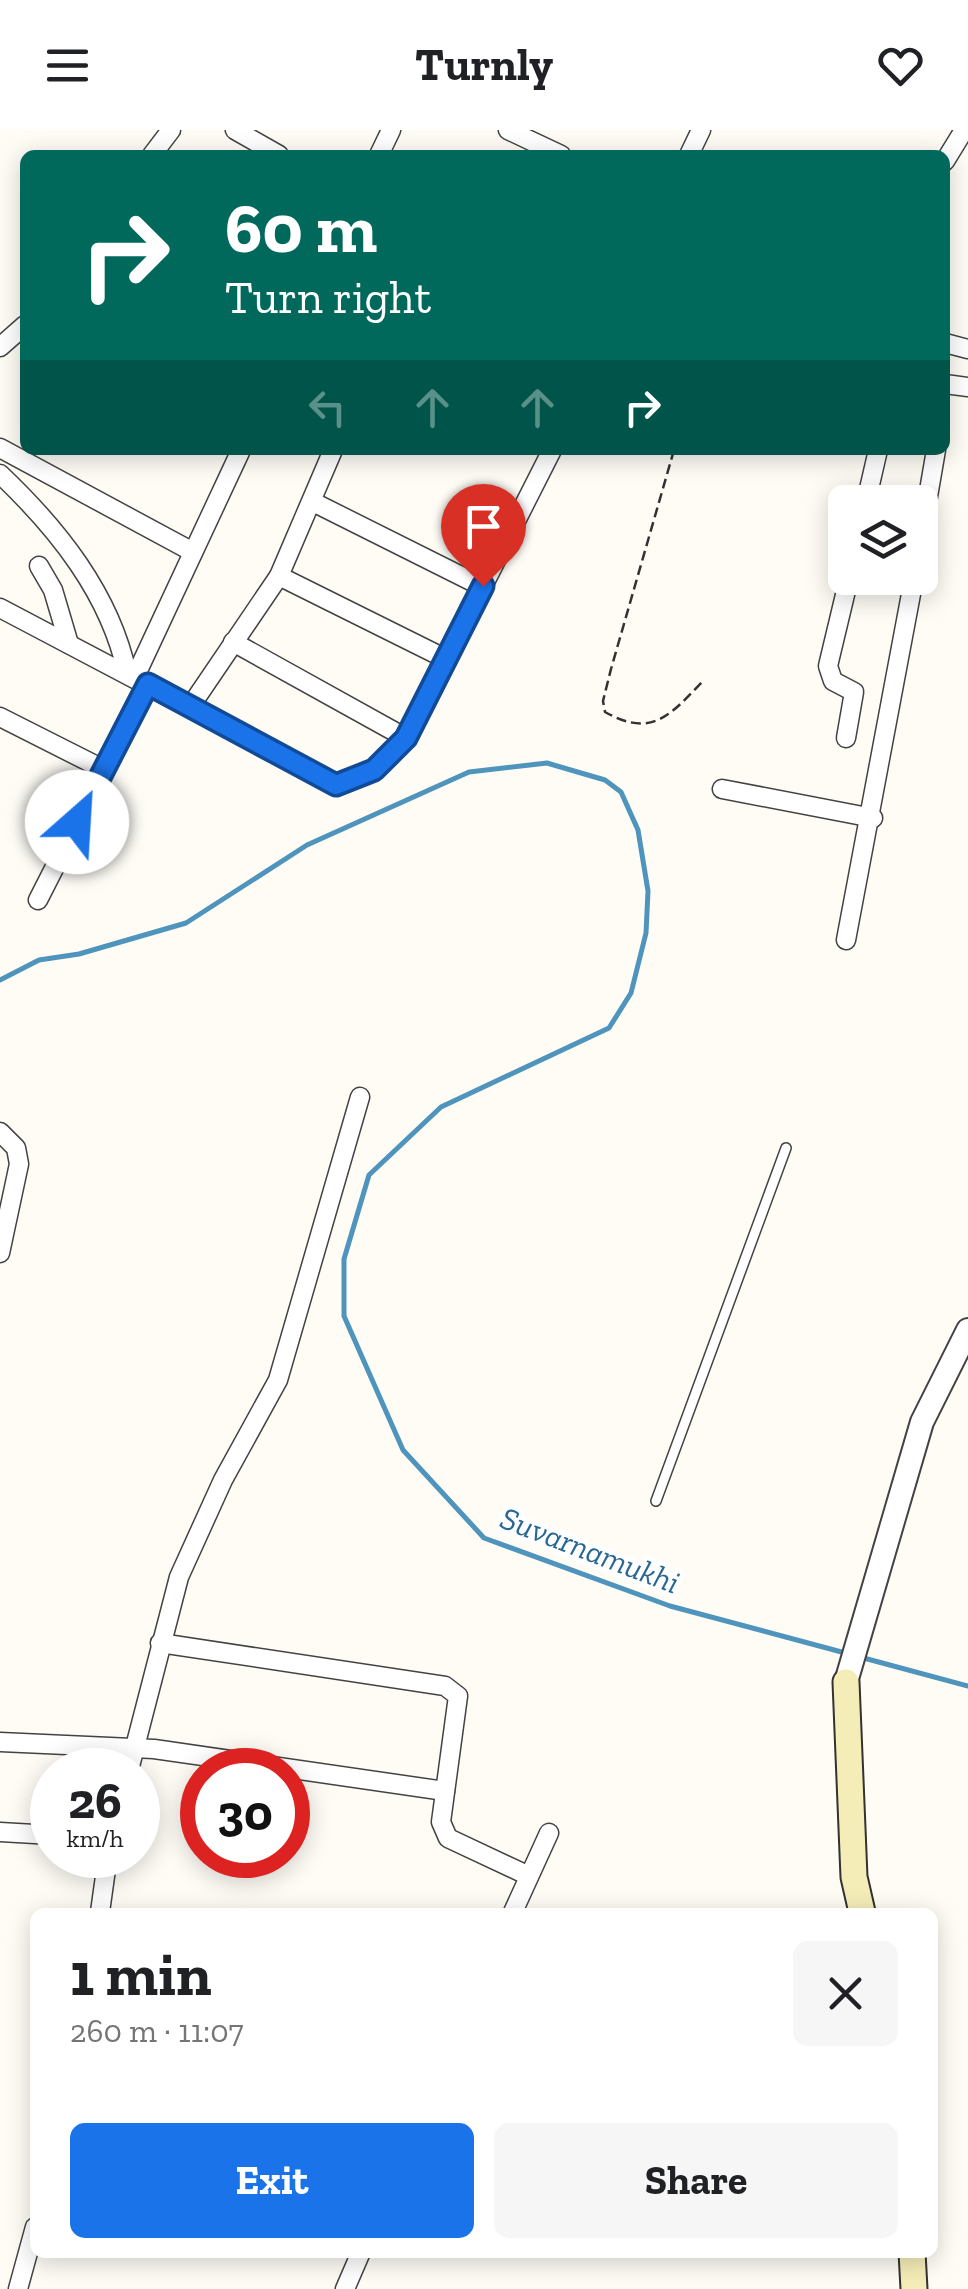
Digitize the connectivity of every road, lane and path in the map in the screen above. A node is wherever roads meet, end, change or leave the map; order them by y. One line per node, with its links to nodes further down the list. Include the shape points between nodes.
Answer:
1 (171, 130): 5 (street)
2 (235, 130): 6 (street)
3 (508, 130): 7 (street)
4 (964, 130): 8 (street)
5 (156, 150)
6 (270, 150)
7 (550, 150)
8 (950, 154)
9 (20, 330): 10 (street)
10 (0, 347)
11 (0, 448): 22 (street)
12 (238, 455): 22 (street)
13 (332, 455): 21 (street)
14 (549, 455): 25 (street)
15 (673, 455): 33 (path, via 602,701 605,712 648,726)
16 (877, 455): 19 (street)
17 (935, 455): 20 (street)
18 (0, 474): 32 (street, via 71,553 118,630)
19 (870, 485)
20 (930, 485)
21 (313, 502): 24 (street); 25 (street)
22 (193, 552): 32 (street)
23 (39, 566): 30 (street)
24 (279, 576): 29 (street); 31 (street)
25 (483, 586): 31 (street)
26 (844, 595): 37 (street, via 828,666 833,681 854,692)
27 (911, 595): 40 (street)
28 (0, 608): 30 (street)
29 (233, 642): 34 (street); 36 (street)
30 (69, 644): 32 (street)
31 (446, 658): 36 (street)
32 (137, 678): 34 (street); 38 (street)
33 (704, 680)
34 (190, 707): 36 (street, via 336,785 374,770)
35 (0, 717): 38 (street)
36 (406, 738)
37 (846, 738)
38 (102, 768): 41 (street)
39 (722, 789): 40 (street)
40 (873, 818): 42 (street)
41 (38, 900)
42 (846, 940)
43 (360, 1098): 50 (street, via 278,1380 178,1577)
44 (0, 1132): 46 (street, via 19,1156)
45 (786, 1148): 49 (lane)
46 (4, 1220): 47 (street)
47 (0, 1253)
48 (968, 1330): 51 (street, via 922,1422)
49 (656, 1501)
50 (160, 1643): 53 (street); 55 (street, via 445,1686 458,1696)
51 (846, 1682): 63 (main road, via 854,1877)
52 (0, 1742): 53 (street)
53 (134, 1748)
54 (160, 1752): 55 (street)
55 (444, 1791): 59 (street, via 441,1822 448,1838)
56 (0, 1832): 58 (street)
57 (549, 1833): 59 (street)
58 (30, 1834)
59 (529, 1876): 62 (street)
60 (105, 1878): 61 (street)
61 (101, 1908)
62 (514, 1908)
63 (861, 1908)
64 (30, 2245): 67 (street)
65 (359, 2258): 68 (street)
66 (912, 2258): 69 (main road)
67 (18, 2289)
68 (345, 2289)
69 (914, 2289)

